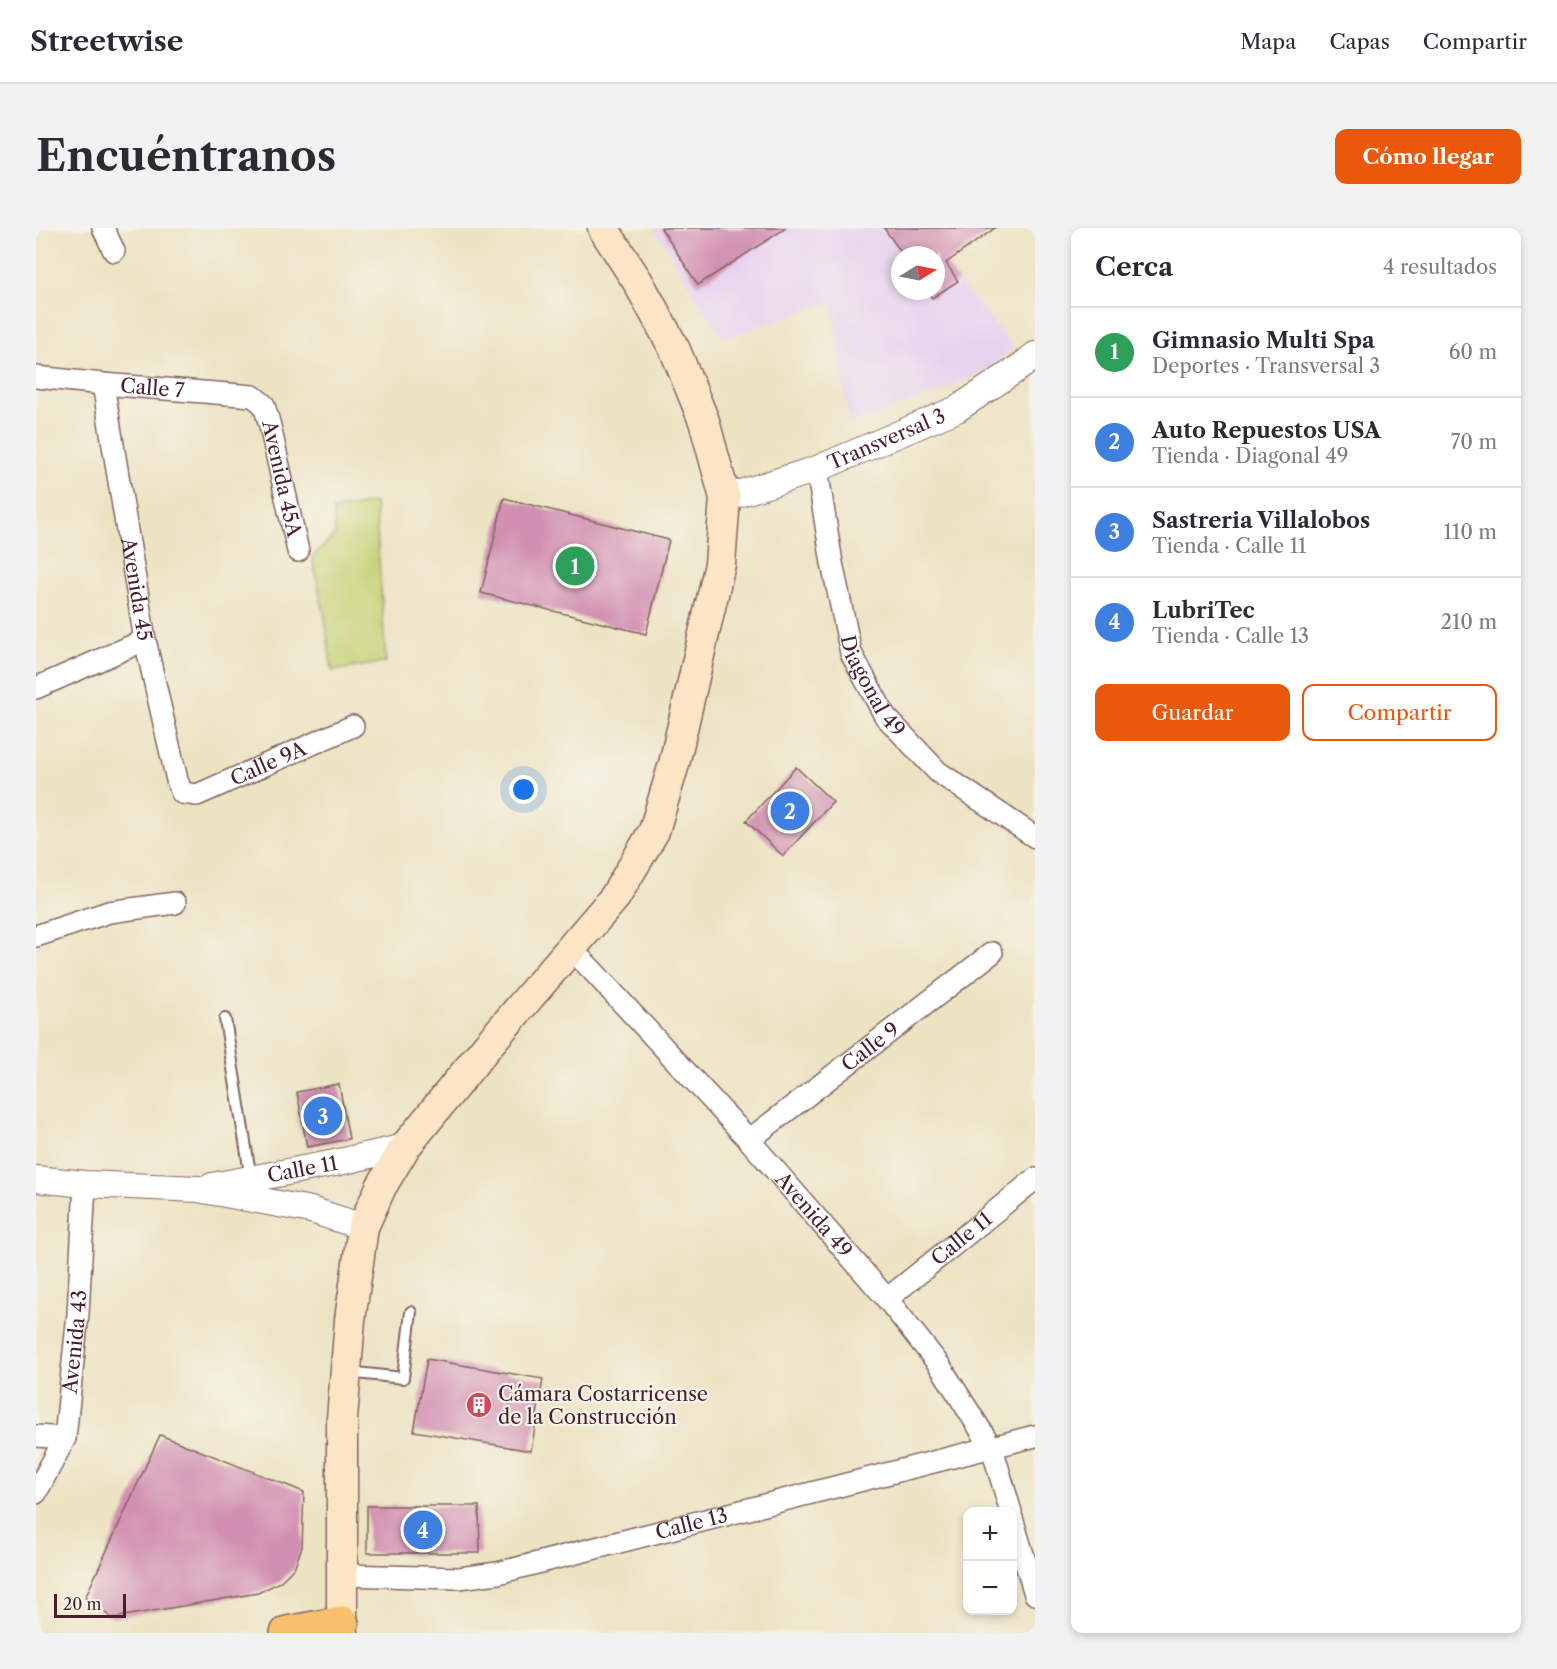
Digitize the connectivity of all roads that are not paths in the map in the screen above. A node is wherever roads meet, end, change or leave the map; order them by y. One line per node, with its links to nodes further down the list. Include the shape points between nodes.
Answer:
1 (103, 228): 3 (street)
2 (603, 228): 9 (main road, via 639,282 675,350 704,421)
3 (114, 251)
4 (1035, 355): 8 (street, Transversal 3, via 957,409)
5 (36, 377): 6 (street, Calle 7)
6 (103, 384): 7 (street, Calle 7, via 253,396); 11 (street, Avenida 45)
7 (264, 405): 10 (street, Avenida 45A)
8 (818, 469): 9 (street, Transversal 3); 15 (street, Diagonal 49, via 851,653 885,716 938,772)
9 (725, 498): 18 (main road, via 720,564 674,764 654,831 615,897)
10 (298, 551)
11 (145, 640): 12 (street); 14 (street, Avenida 45)
12 (36, 688)
13 (353, 726): 14 (street, Calle 9A, via 197,795)
14 (182, 793)
15 (1031, 828)
16 (175, 903): 17 (street, via 109,912)
17 (36, 936)
18 (571, 949): 21 (street, Avenida 49); 22 (main road)
19 (992, 952): 21 (street, Calle 9)
20 (225, 1020): 24 (lane)
21 (749, 1140): 29 (street, Avenida 49)
22 (405, 1147): 24 (street, Calle 11); 28 (main road)
23 (36, 1179): 25 (street, Calle 11)
24 (251, 1179): 27 (street, Calle 11)
25 (85, 1184): 27 (street, Calle 11); 34 (street, Avenida 43, via 78,1314)
26 (1033, 1184): 29 (street, Calle 11)
27 (198, 1189): 28 (street, Calle 11, via 311,1209)
28 (363, 1227): 31 (main road)
29 (887, 1299): 35 (street, Avenida 49, via 940,1366)
30 (411, 1312): 31 (lane, via 403,1378)
31 (346, 1372): 39 (main road, via 342,1419)
32 (36, 1436): 34 (street)
33 (1035, 1436): 35 (street, Calle 13)
34 (65, 1438): 36 (street, Avenida 43)
35 (992, 1448): 37 (street, Avenida 49); 39 (street, Calle 13, via 498,1573 459,1578)
36 (36, 1493)
37 (1010, 1507)
38 (1017, 1535): 40 (street)
39 (342, 1575): 41 (main road)
40 (1035, 1594)
41 (343, 1628): 42 (highway)
42 (287, 1633)

